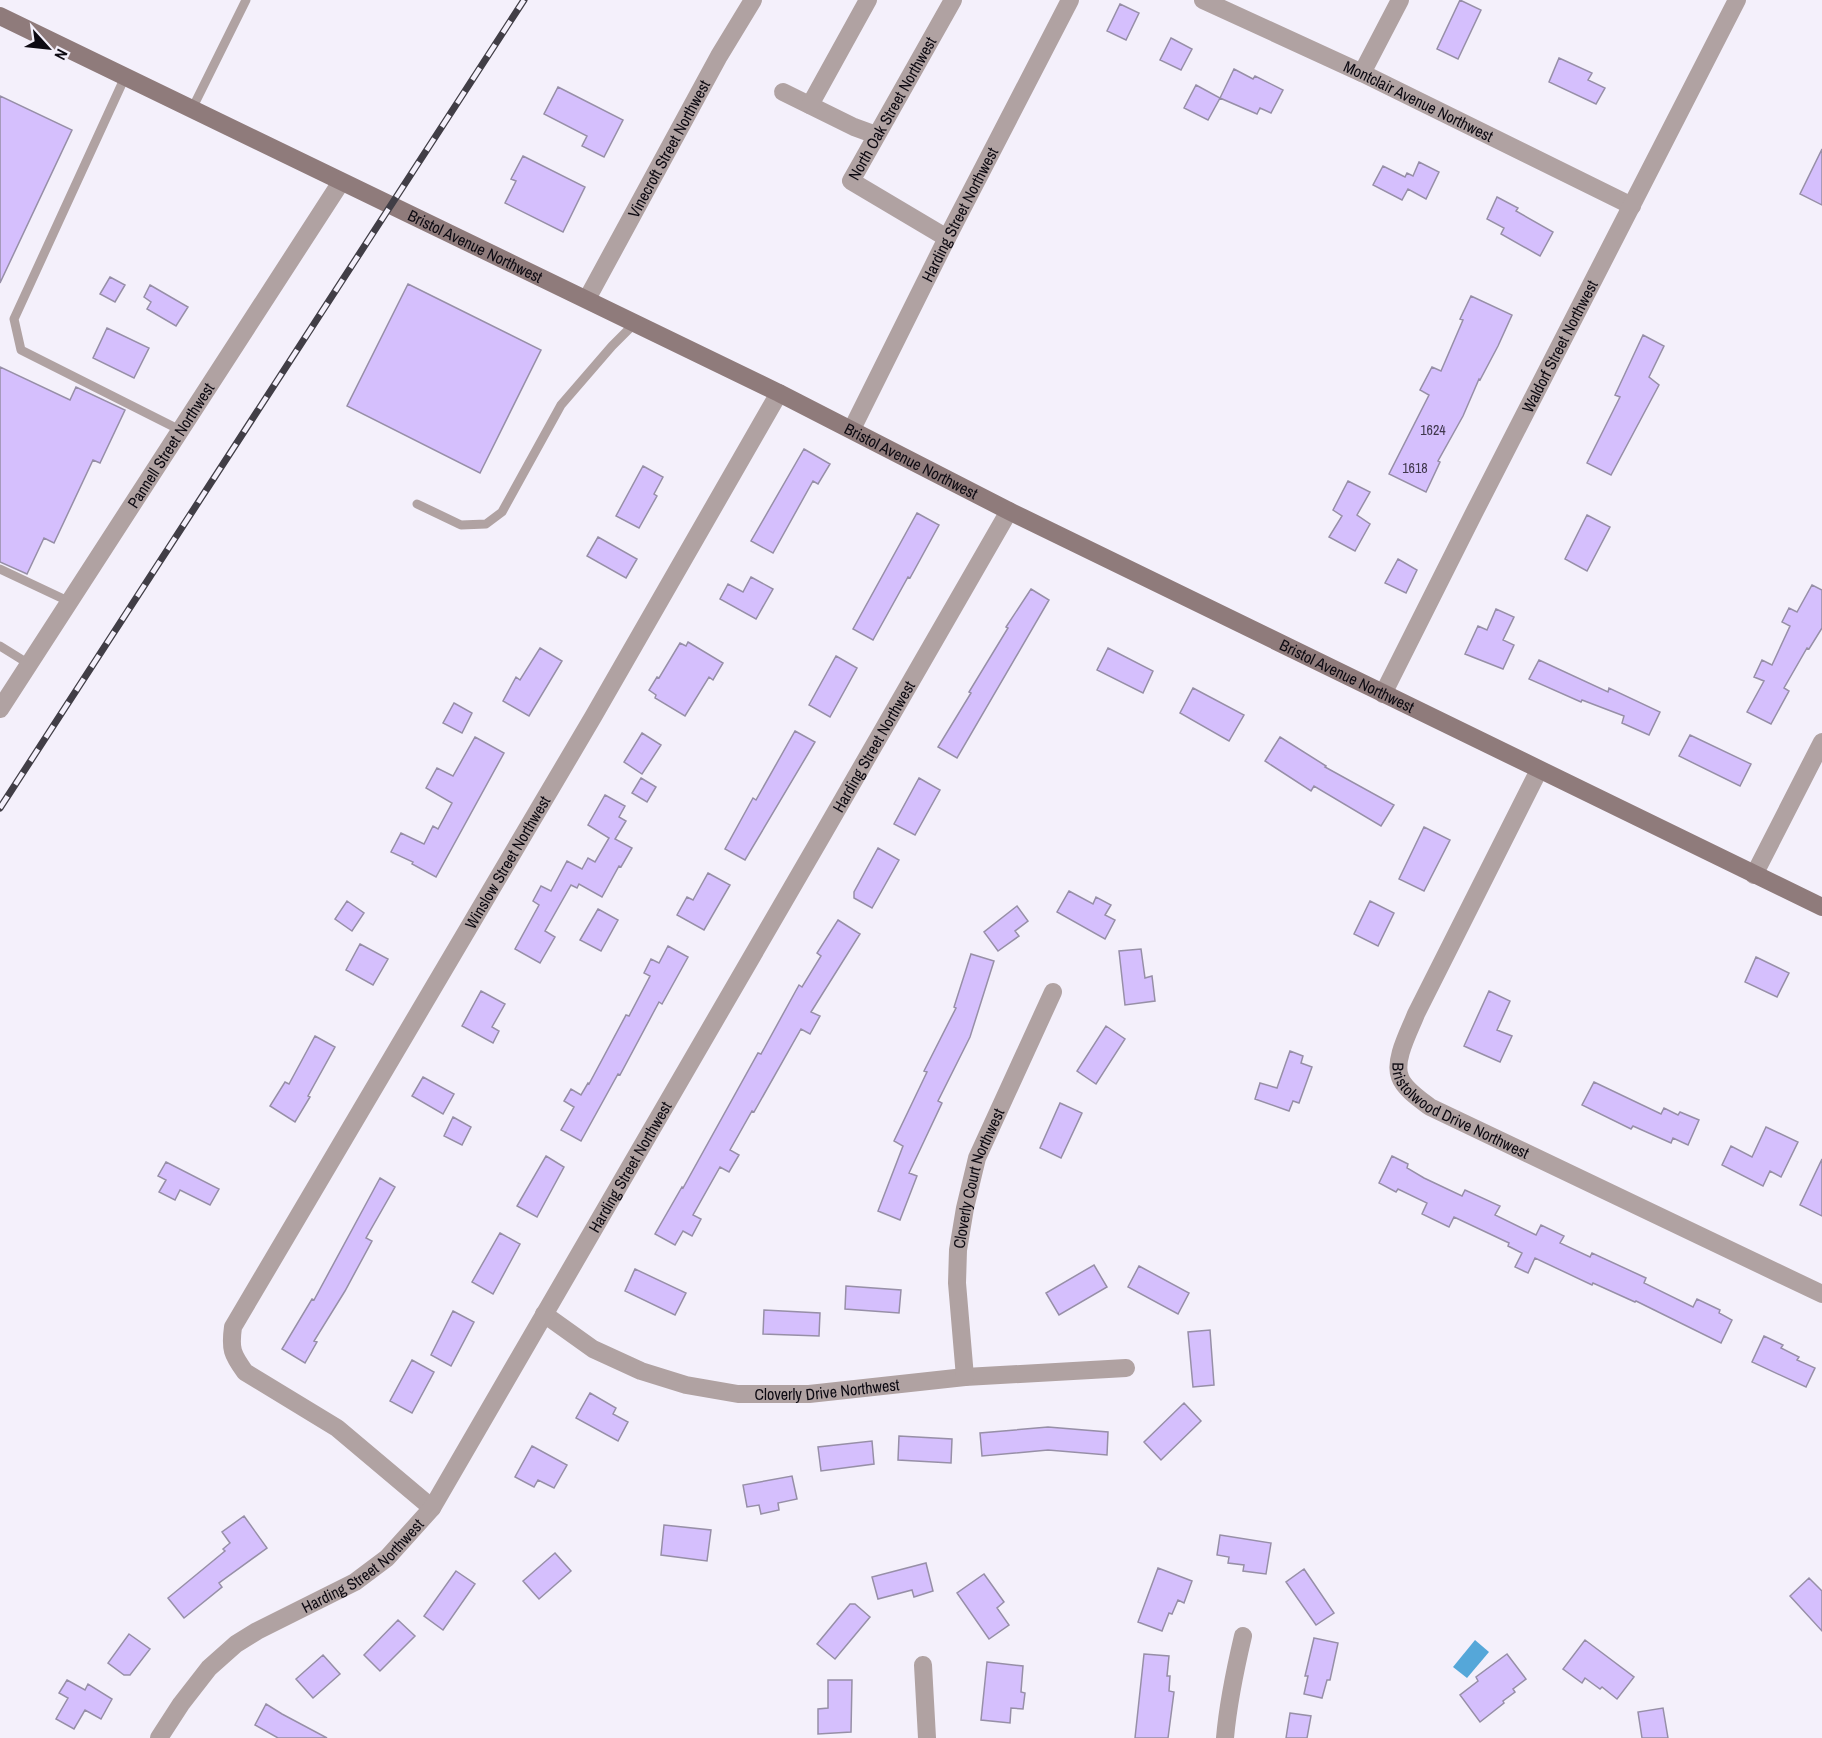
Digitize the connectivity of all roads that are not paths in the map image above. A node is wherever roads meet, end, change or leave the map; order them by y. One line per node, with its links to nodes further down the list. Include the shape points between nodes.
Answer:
1 (246, 0): 14 (lane)
2 (753, 0): 19 (street, Vinecroft Street Northwest)
3 (868, 0): 13 (street)
4 (953, 0): 15 (street, North Oak Street Northwest)
5 (1070, 0): 18 (street, Harding Street Northwest)
6 (1203, 0): 10 (street, Montclair Avenue Northwest)
7 (1400, 0): 10 (street)
8 (1737, 0): 17 (street, Waldorf Street Northwest)
9 (0, 16): 11 (street, Bristol Avenue Northwest)
10 (1362, 73): 17 (street, Montclair Avenue Northwest)
11 (125, 77): 14 (street, Bristol Avenue Northwest); 23 (lane, via 14,319 21,350)
12 (783, 92): 13 (street)
13 (810, 105): 15 (street)
14 (192, 109): 16 (street, Bristol Avenue Northwest)
15 (876, 135): 18 (street, North Oak Street Northwest, via 851,182)
16 (341, 182): 19 (street, Bristol Avenue Northwest); 23 (street, Pannell Street Northwest)
17 (1632, 206): 30 (street, Waldorf Street Northwest)
18 (947, 238): 22 (street, Harding Street Northwest)
19 (587, 299): 20 (street, Bristol Avenue Northwest)
20 (635, 323): 21 (street, Bristol Avenue Northwest); 24 (lane, via 561,405 502,512 486,524 461,525)
21 (779, 393): 22 (street, Bristol Avenue Northwest); 41 (street, Winslow Street Northwest, via 233,1327 231,1344 245,1372 337,1428)
22 (852, 429): 25 (street, Bristol Avenue Northwest)
23 (180, 430): 27 (street, Pannell Street Northwest)
24 (417, 504)
25 (1009, 511): 30 (street, Bristol Avenue Northwest); 38 (street, Harding Street Northwest)
26 (0, 569): 27 (lane)
27 (70, 602): 29 (street, Pannell Street Northwest)
28 (0, 646): 29 (lane)
29 (29, 664): 31 (street, Pannell Street Northwest)
30 (1383, 694): 33 (street, Bristol Avenue Northwest)
31 (0, 709)
32 (1822, 742): 34 (street)
33 (1539, 770): 34 (street, Bristol Avenue Northwest); 37 (street, Bristolwood Drive Northwest, via 1416,1014 1399,1054 1400,1077 1430,1107)
34 (1754, 874): 35 (street, Bristol Avenue Northwest)
35 (1822, 906)
36 (1053, 992): 40 (street, Cloverly Court Northwest, via 976,1158 960,1231 957,1283)
37 (1822, 1294)
38 (544, 1314): 40 (street, Cloverly Drive Northwest, via 593,1349 641,1371 686,1385 738,1394 809,1394); 41 (street, Harding Street Northwest)
39 (1126, 1368): 40 (street, Cloverly Drive Northwest)
40 (965, 1377)
41 (432, 1508): 44 (street, Harding Street Northwest, via 387,1558 355,1582 236,1644 209,1668)
42 (1243, 1636): 46 (street, via 1232,1680)
43 (923, 1665): 45 (street)
44 (159, 1738)
45 (927, 1738)
46 (1226, 1738)

